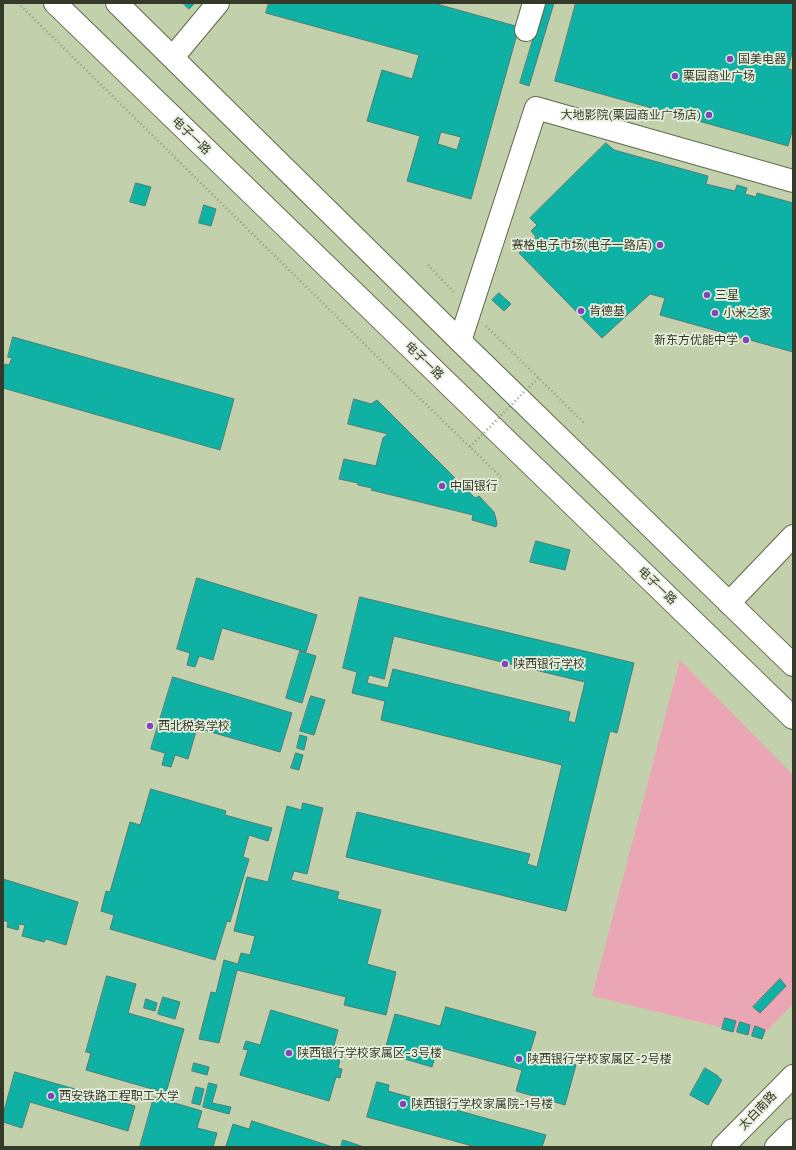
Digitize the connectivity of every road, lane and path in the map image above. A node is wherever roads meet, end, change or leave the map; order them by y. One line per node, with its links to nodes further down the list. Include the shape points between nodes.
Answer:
1 (18, 3): 13 (path)
2 (55, 3): 18 (main road, 电子一路)
3 (117, 3): 7 (main road)
4 (218, 3): 7 (main road)
5 (534, 3): 6 (main road)
6 (526, 30)
7 (173, 57): 9 (main road)
8 (793, 181): 9 (main road, via 536,108)
9 (460, 341): 16 (main road)
10 (502, 342): 11 (path)
11 (538, 378): 12 (path); 13 (path, bridge)
12 (585, 424)
13 (470, 447): 14 (path)
14 (500, 477)
15 (793, 536): 16 (main road)
16 (729, 603): 17 (main road)
17 (793, 665)
18 (793, 718)
19 (793, 1076): 21 (main road, 太白南路)
20 (793, 1130): 22 (main road)
21 (724, 1147)
22 (776, 1147)

